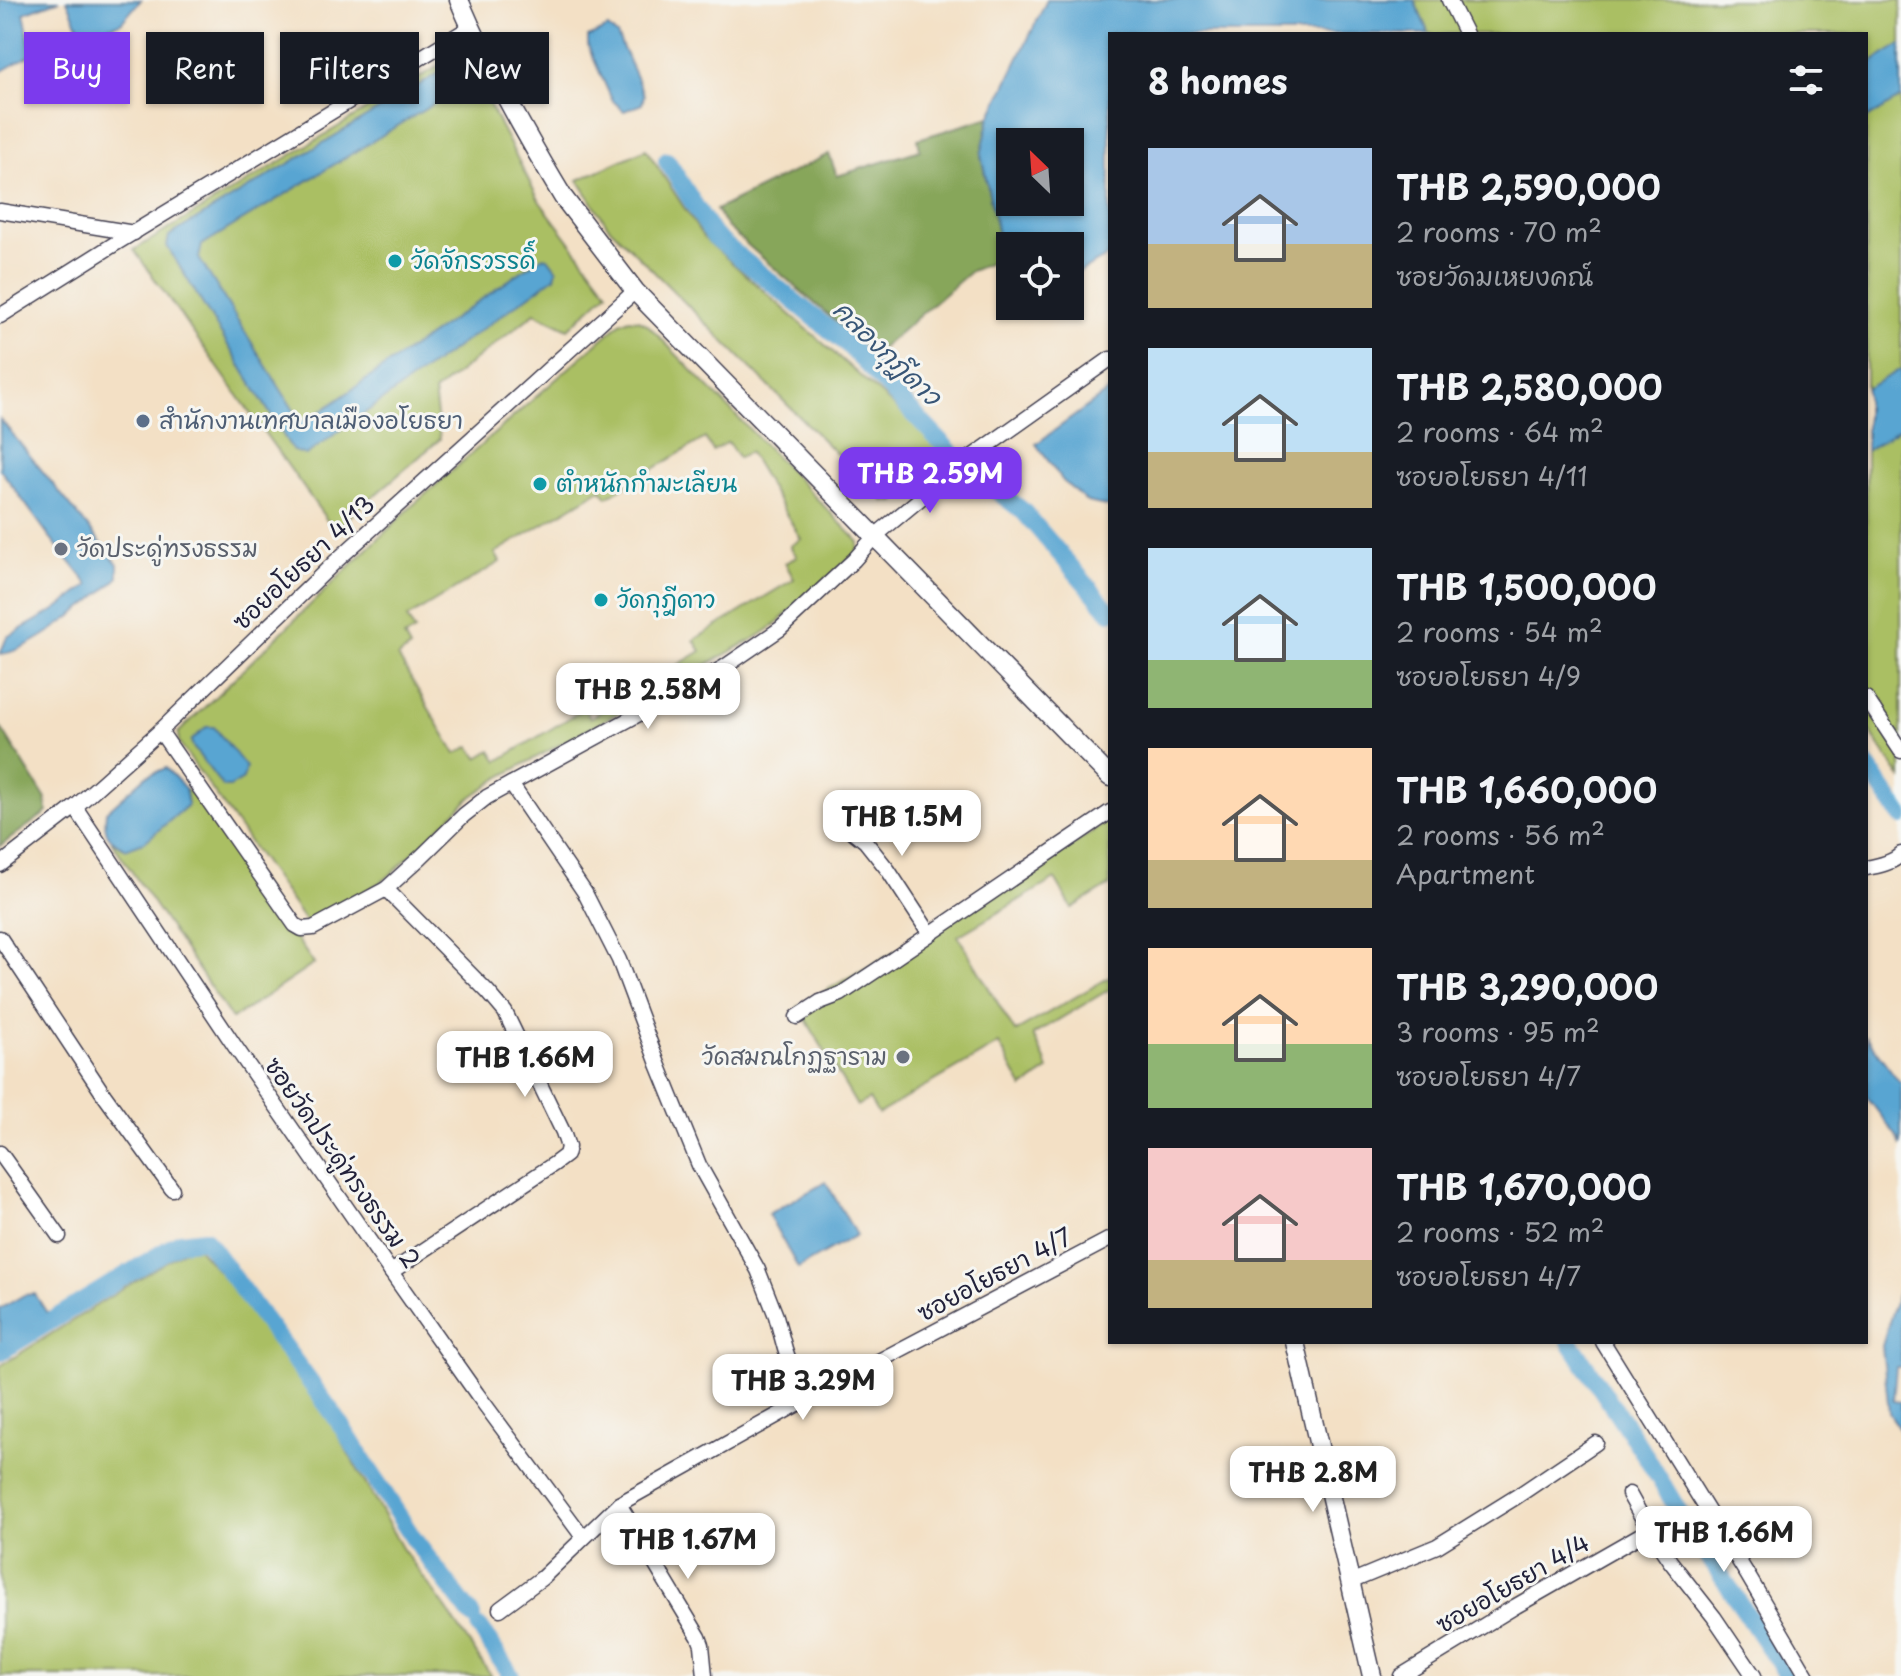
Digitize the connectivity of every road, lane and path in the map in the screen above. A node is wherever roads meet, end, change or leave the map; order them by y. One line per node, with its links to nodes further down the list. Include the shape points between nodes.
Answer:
1 (459, 0): 3 (street)
2 (1449, 0): 4 (street)
3 (471, 27): 6 (street); 7 (street, via 563,197)
4 (1465, 32)
5 (0, 211): 6 (street)
6 (134, 233): 8 (street)
7 (635, 291): 10 (street); 12 (street, ซอยอโยธยา 4/13, via 335,562)
8 (0, 316)
9 (1108, 360): 10 (street, via 962,464)
10 (875, 536): 14 (street); 15 (street, via 780,629 723,668)
11 (1868, 701): 13 (street)
12 (160, 731): 16 (street, ซอยอโยธยา 4/13); 22 (street, via 295,925 313,928)
13 (1901, 751)
14 (1108, 775)
15 (511, 784): 22 (street, via 464,815); 33 (street, via 585,893 619,960 699,1165 758,1270)
16 (75, 807): 20 (street, ซอยอโยธยา 4/13); 30 (street, ซอยวัดประดู่ทรงธรรม 2)
17 (1108, 813): 23 (street)
18 (836, 818): 23 (street, via 865,841)
19 (1901, 854): 21 (street)
20 (0, 865)
21 (1868, 868)
22 (386, 889): 30 (street, via 505,1012 568,1147 554,1164)
23 (930, 934): 25 (street)
24 (0, 938): 27 (street)
25 (797, 1017)
26 (0, 1153): 28 (street)
27 (172, 1189)
28 (59, 1236)
29 (1108, 1240): 33 (street, ซอยอโยธยา 4/7)
30 (391, 1272): 38 (street, ซอยวัดประดู่ทรงธรรม 2)
31 (1295, 1344): 39 (street)
32 (1604, 1344): 45 (street)
33 (803, 1401): 36 (street, ซอยอโยธยา 4/7)
34 (1596, 1443): 39 (street, via 1437,1546)
35 (1629, 1494): 37 (street)
36 (619, 1504): 38 (street, ซอยอโยธยา 4/7); 41 (street, via 699,1637)
37 (1649, 1530): 43 (street, ซอยอโยธยา 4/4); 44 (street)
38 (583, 1537): 40 (street, ซอยอโยธยา 4/7, via 542,1578)
39 (1350, 1582): 42 (street)
40 (500, 1609)
41 (705, 1676)
42 (1372, 1676)
43 (1401, 1676)
44 (1754, 1676)
45 (1807, 1676)

